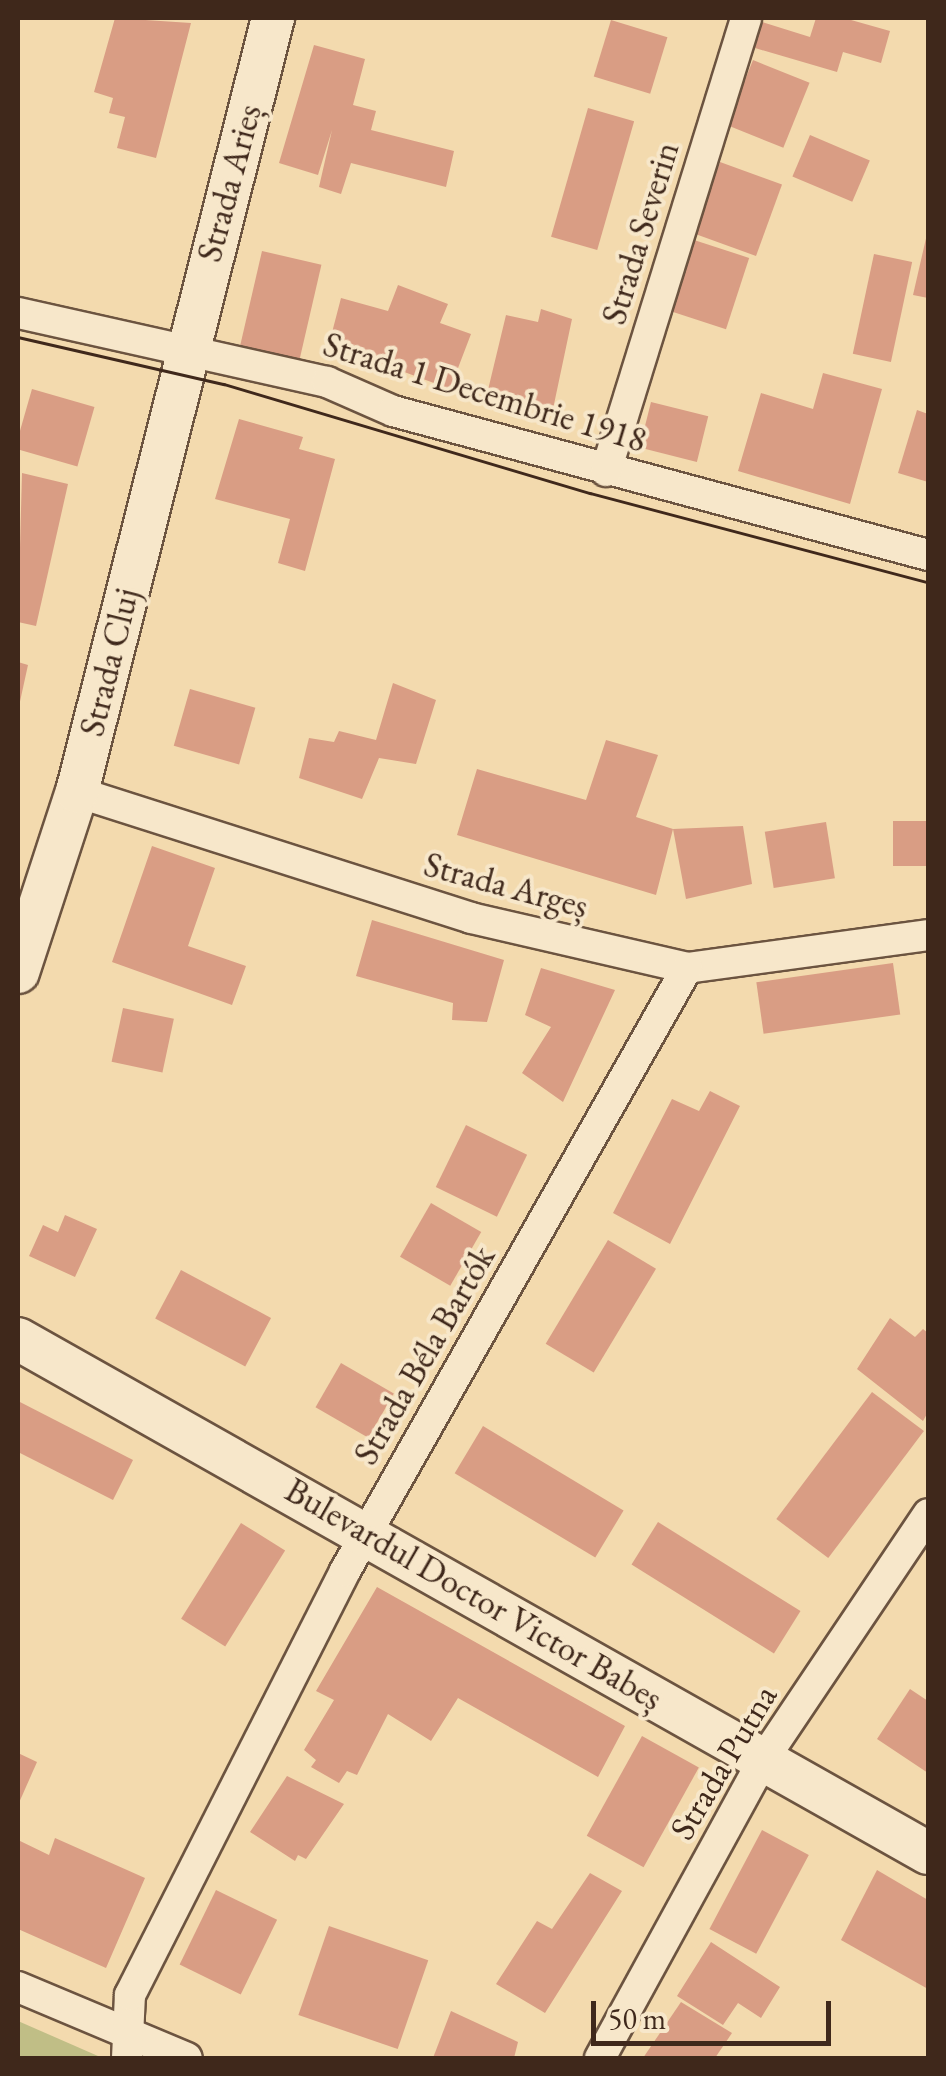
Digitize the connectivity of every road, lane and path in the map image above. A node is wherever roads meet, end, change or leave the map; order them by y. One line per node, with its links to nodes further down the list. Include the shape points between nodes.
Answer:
1 (272, 18): 4 (street, Strada Arieș)
2 (746, 18): 5 (street, Strada Severin)
3 (18, 313): 4 (street, Strada 1 Decembrie 1918)
4 (185, 348): 5 (street, Strada 1 Decembrie 1918, via 328,382 393,411); 7 (street, Strada Cluj)
5 (606, 471): 6 (street, Strada 1 Decembrie 1918)
6 (928, 555)
7 (76, 792): 8 (street, Strada Cluj); 10 (street, Strada Argeș, via 471,918)
8 (34, 881): 11 (street, Strada Cluj)
9 (928, 935): 10 (street, Strada Argeș)
10 (687, 968): 14 (street, Strada Béla Bartók)
11 (18, 972)
12 (18, 1339): 14 (street, Bulevardul Doctor Victor Babeș)
13 (928, 1514): 15 (street, Strada Putna)
14 (368, 1532): 15 (street, Bulevardul Doctor Victor Babeș); 18 (street, Strada Béla Bartók, via 130,1994)
15 (763, 1760): 16 (street, Bulevardul Doctor Victor Babeș); 20 (street, Strada Putna)
16 (928, 1853)
17 (18, 1987): 18 (street)
18 (127, 2046): 19 (street)
19 (187, 2058)
20 (600, 2058)

